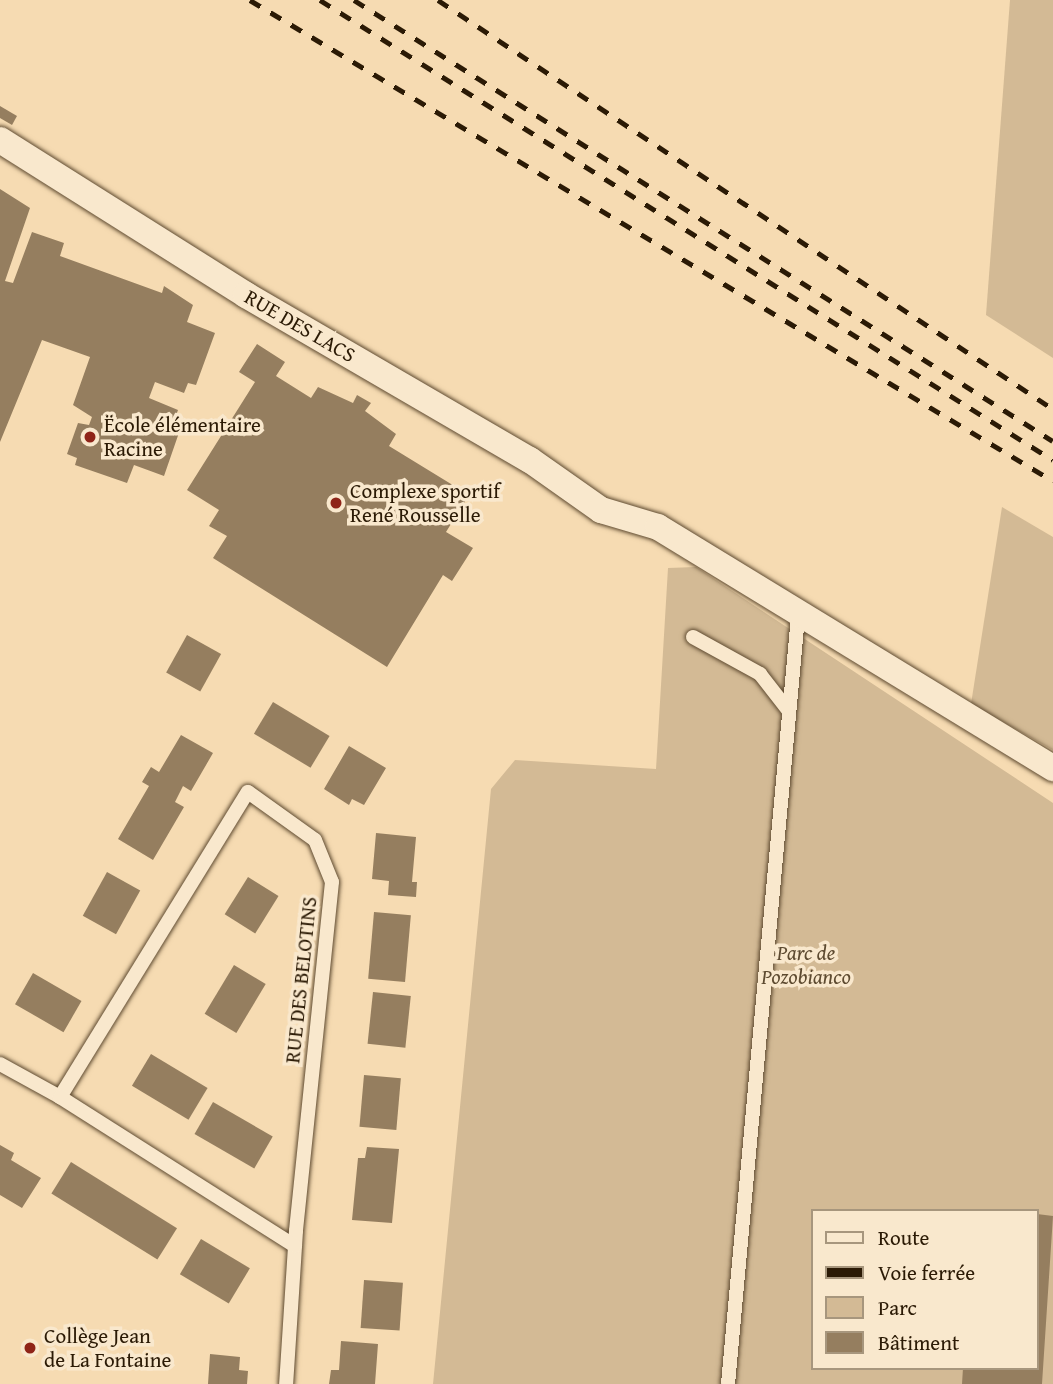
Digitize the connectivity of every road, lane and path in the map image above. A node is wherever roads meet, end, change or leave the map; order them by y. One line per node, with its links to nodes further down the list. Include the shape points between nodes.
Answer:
1 (0, 140): 2 (street, RUE DES LACS, via 246,295 530,460 601,510 658,527)
2 (798, 616): 4 (lane); 5 (street, RUE DES LACS)
3 (693, 637): 4 (lane, via 760,674)
4 (788, 710): 10 (lane)
5 (1053, 768)
6 (0, 1064): 7 (lane)
7 (60, 1097): 8 (lane); 8 (lane, RUE DES BELOTINS, via 248,792 316,840 332,882)
8 (295, 1246): 9 (lane, RUE DES BELOTINS)
9 (286, 1384)
10 (728, 1384)

